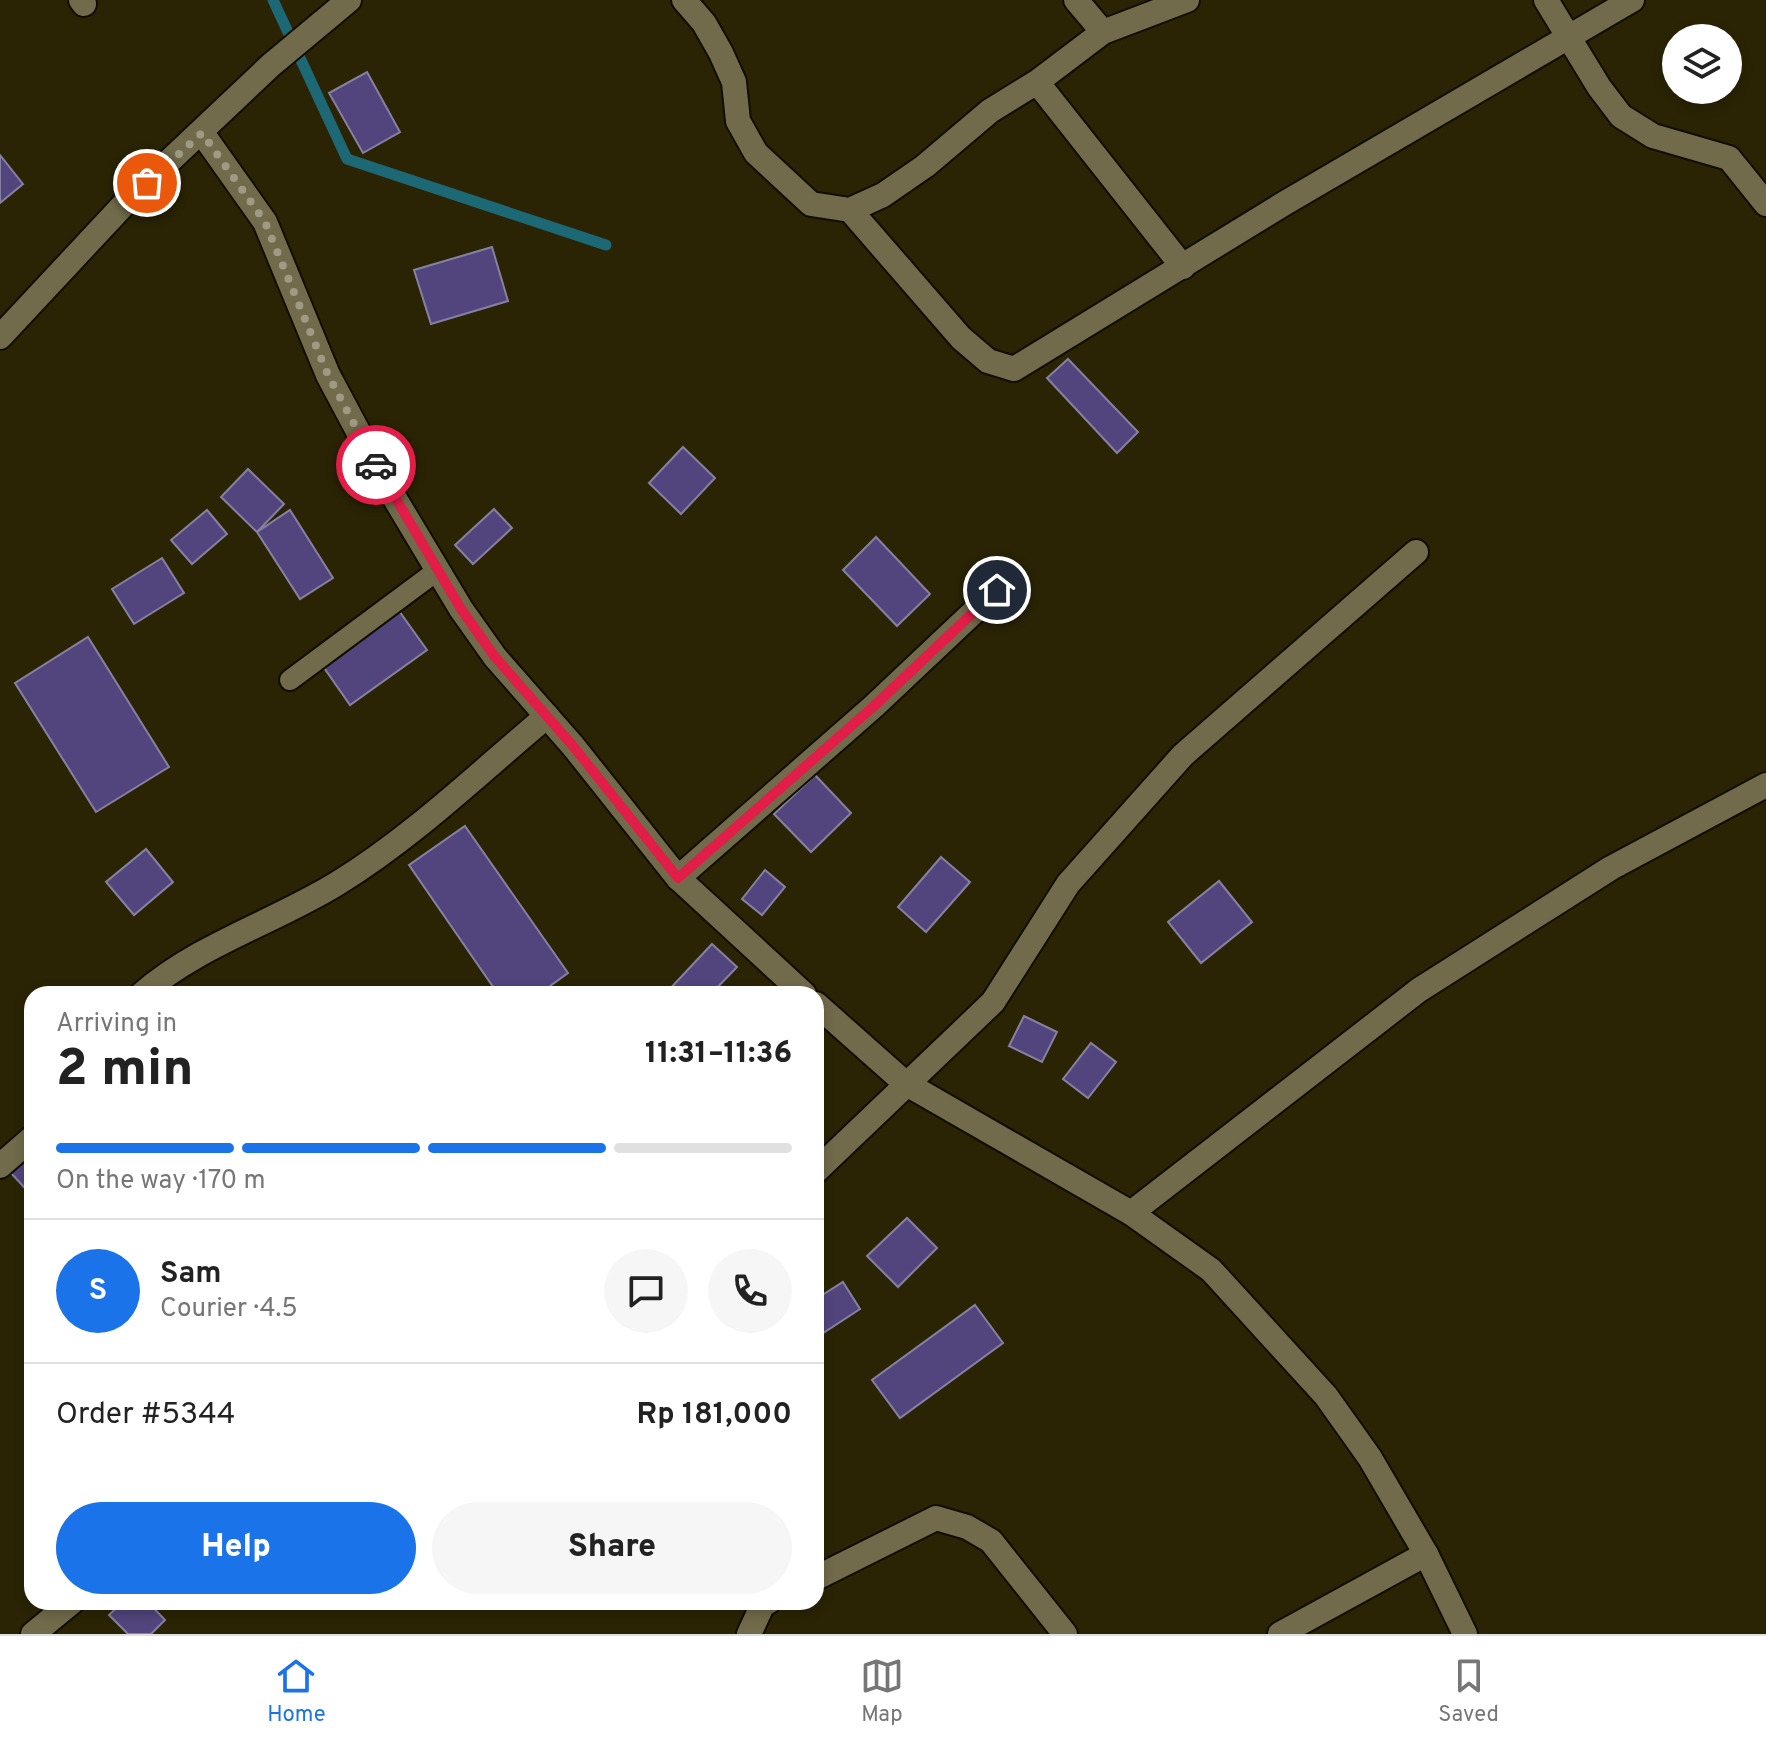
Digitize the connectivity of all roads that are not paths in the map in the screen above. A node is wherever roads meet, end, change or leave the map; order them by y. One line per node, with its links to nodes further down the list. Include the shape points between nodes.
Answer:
1 (349, 0): 10 (street, via 271,65)
2 (684, 0): 12 (street, via 721,53 734,82 738,121 756,153 811,204)
3 (1076, 0): 7 (street)
4 (1187, 0): 7 (street)
5 (1546, 0): 8 (street)
6 (1632, 0): 8 (street)
7 (1103, 32): 9 (street)
8 (1568, 39): 11 (street, via 1621,116 1653,136 1729,158); 13 (street)
9 (1037, 82): 12 (street, via 990,111 883,195); 13 (street)
10 (202, 133): 14 (street, via 128,200); 16 (street, via 265,222 328,375)
11 (1766, 204)
12 (850, 210): 13 (street, via 961,338 988,361 1014,369)
13 (1183, 267)
14 (0, 337)
15 (1416, 552): 25 (street, via 1183,755 1068,884 993,1002)
16 (438, 570): 18 (lane); 19 (street, via 495,657)
17 (997, 590): 21 (street)
18 (290, 680)
19 (547, 716): 21 (street); 22 (street, via 339,883)
20 (1766, 785): 29 (street, via 1611,868 1463,960)
21 (678, 878): 23 (street)
22 (154, 986)
23 (795, 986)
24 (824, 1011): 25 (street)
25 (905, 1083): 27 (street); 29 (street)
26 (24, 1145): 28 (street)
27 (824, 1163)
28 (0, 1166)
29 (1131, 1213): 30 (street, via 1211,1270 1291,1355 1370,1458)
30 (1426, 1554): 37 (street); 38 (street)
31 (824, 1574): 36 (street, via 936,1518 991,1541)
32 (62, 1610): 34 (street)
33 (760, 1610): 35 (street)
34 (33, 1634)
35 (749, 1634)
36 (1065, 1634)
37 (1280, 1634)
38 (1465, 1634)

